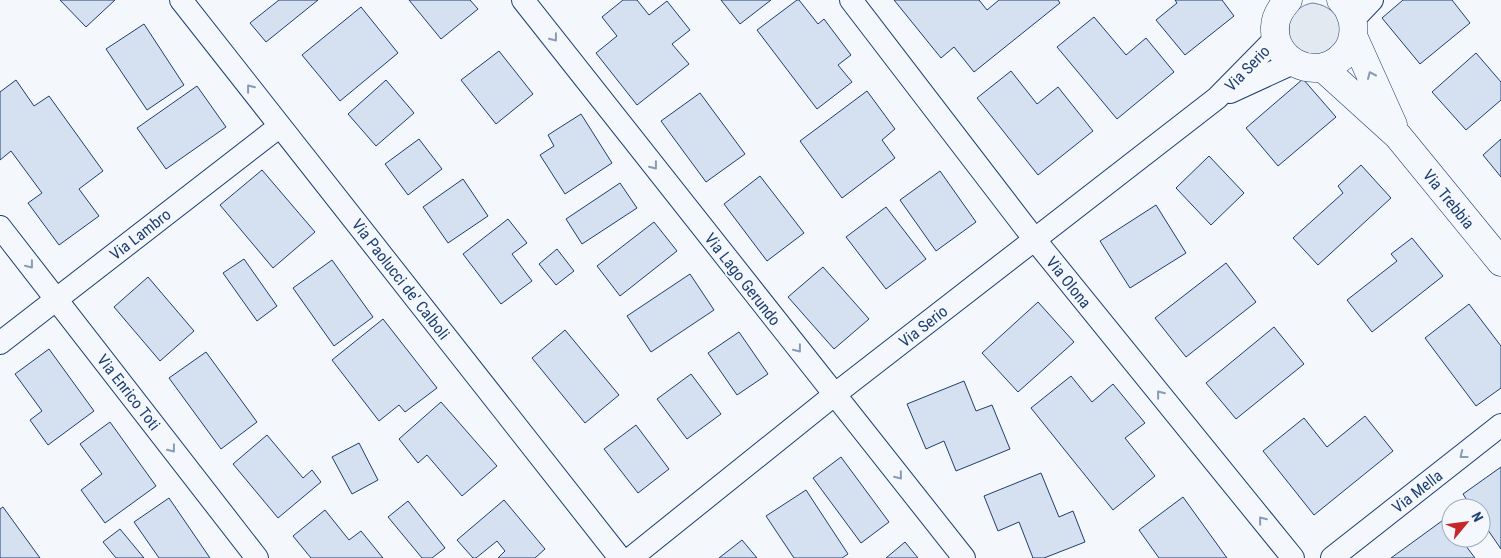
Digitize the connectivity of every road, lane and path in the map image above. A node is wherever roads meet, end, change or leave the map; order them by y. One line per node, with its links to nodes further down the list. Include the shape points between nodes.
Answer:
1 (181, 0): 11 (street, Via Paolucci de' Calboli, one-way to 1)
2 (523, 0): 18 (street, Via Lago Gerundo, one-way to 18)
3 (852, 0): 14 (street, Via Olona)
4 (1372, 0): 6 (street)
5 (1282, 3): 7 (street, via 1275,28)
6 (1349, 19): 9 (street, via 1350,47 1334,64); 12 (street, Via Trebbia, one-way to 6)
7 (1276, 38): 8 (street, via 1279,48); 10 (street, Via Serio)
8 (1293, 62): 9 (street, via 1308,68); 10 (street, Via Serio)
9 (1323, 68): 12 (street, Via Trebbia)
10 (1218, 98): 14 (street, Via Serio)
11 (280, 126): 16 (street, Via Lambro); 21 (street, Via Paolucci de' Calboli)
12 (1398, 136): 15 (street, Via Trebbia)
13 (0, 226): 16 (street, Via Enrico Toti, one-way to 16)
14 (1035, 240): 18 (street, Via Serio); 24 (street, Via Olona, one-way to 14)
15 (1500, 259)
16 (56, 298): 17 (street, Via Lambro); 20 (street, Via Enrico Toti, one-way to 20)
17 (0, 343)
18 (834, 395): 22 (street, Via Serio); 23 (street, Via Lago Gerundo, one-way to 23)
19 (1501, 425): 25 (street, Via Mella, one-way to 25)
20 (257, 558)
21 (620, 558)
22 (631, 558)
23 (964, 558)
24 (1293, 558)
25 (1332, 558)

